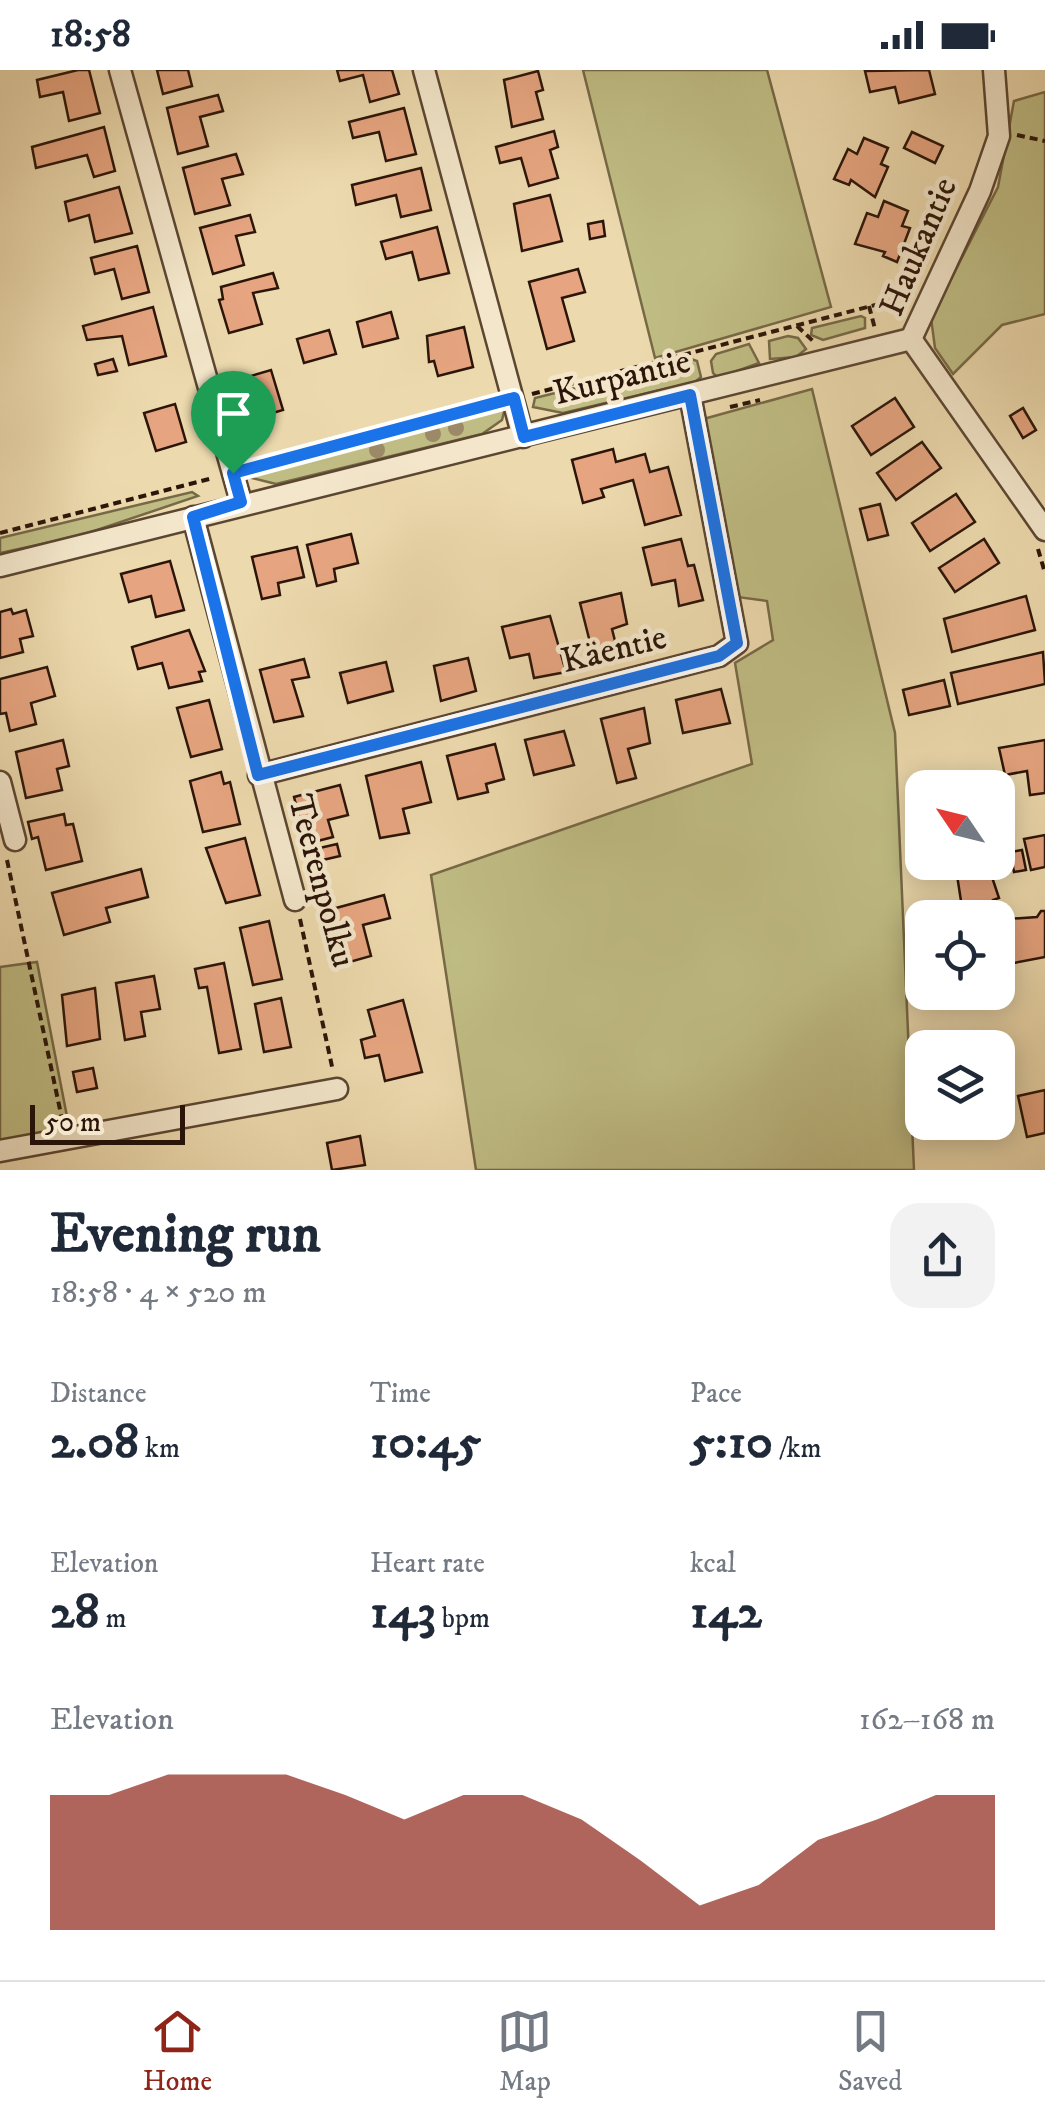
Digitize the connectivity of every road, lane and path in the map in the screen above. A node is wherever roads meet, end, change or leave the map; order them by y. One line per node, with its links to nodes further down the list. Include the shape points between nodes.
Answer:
1 (120, 70): 13 (street)
2 (424, 70): 11 (street)
3 (994, 70): 4 (street, Haukantie)
4 (999, 136): 5 (path); 7 (street, Haukantie)
5 (1045, 141)
6 (910, 296): 8 (path)
7 (911, 339): 10 (street, Kurpantie); 16 (street, Haukantie)
8 (701, 351): 9 (path); 11 (path)
9 (705, 364)
10 (690, 395): 12 (street, Kurpantie); 19 (street, Käentie, via 737,643 719,656)
11 (514, 398): 12 (street); 13 (path)
12 (524, 437): 14 (street, Kurpantie)
13 (233, 473): 14 (street); 17 (path)
14 (241, 502): 15 (street, Kurpantie)
15 (193, 517): 18 (street, Kurpantie); 19 (street, Teerenpolku)
16 (1045, 530)
17 (0, 533)
18 (0, 566)
19 (258, 775): 22 (street, Teerenpolku)
20 (0, 782): 21 (street)
21 (14, 840): 24 (path, via 7,860)
22 (295, 900): 23 (path, Teerenpolku)
23 (337, 1088): 24 (street)
24 (66, 1139): 25 (street)
25 (0, 1151)

